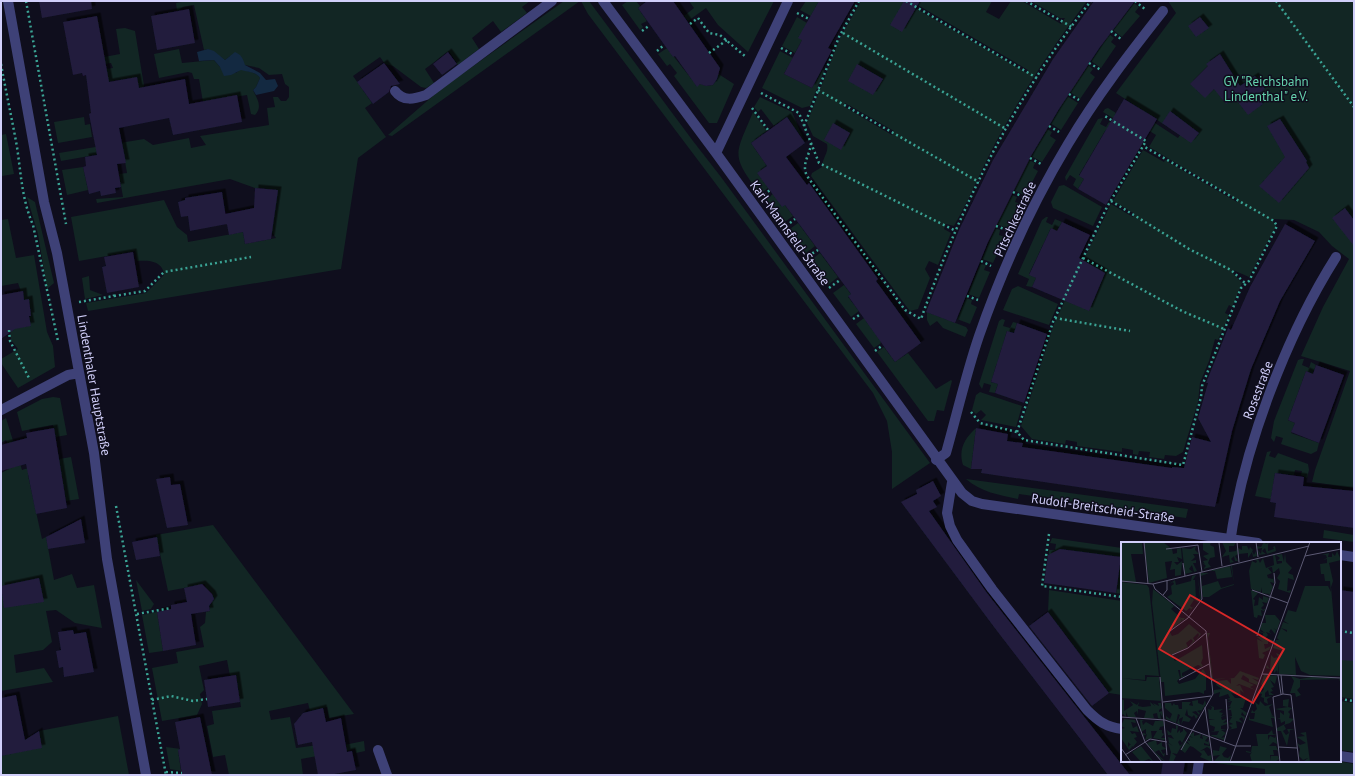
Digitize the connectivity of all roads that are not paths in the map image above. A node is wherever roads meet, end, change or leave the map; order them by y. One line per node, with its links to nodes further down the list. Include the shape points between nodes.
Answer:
1 (8, 1): 9 (street, Lindenthaler Hauptstraße, via 44,202 57,253)
2 (552, 1): 6 (street, via 426,95 412,99 402,98)
3 (603, 1): 7 (street, Karl-Mannsfeld-Straße)
4 (788, 1): 7 (street)
5 (1163, 11): 11 (street, Pitschkestraße, via 1107,85 1068,143 1044,187 979,337 946,452)
6 (395, 91)
7 (716, 153): 11 (street, Karl-Mannsfeld-Straße)
8 (1336, 257): 13 (street, Rosestraße, via 1317,286 1302,317 1257,430 1234,516)
9 (79, 373): 10 (street, via 68,375); 22 (street, Lindenthaler Hauptstraße, via 94,453 107,559)
10 (1, 410)
11 (936, 460): 12 (street, Karl-Mannsfeld-Straße)
12 (952, 482): 13 (street, Rudolf-Breitscheid-Straße, via 967,498 982,504); 17 (street, via 947,513 957,540 1087,710 1100,722)
13 (1230, 541): 14 (street, Rudolf-Breitscheid-Straße)
14 (1244, 542)
15 (1341, 555): 16 (street)
16 (1354, 557)
17 (1121, 729)
18 (378, 750): 23 (street)
19 (1341, 756): 20 (street)
20 (1354, 758)
21 (1199, 762): 24 (street)
22 (146, 775)
23 (386, 775)
24 (1197, 775)

